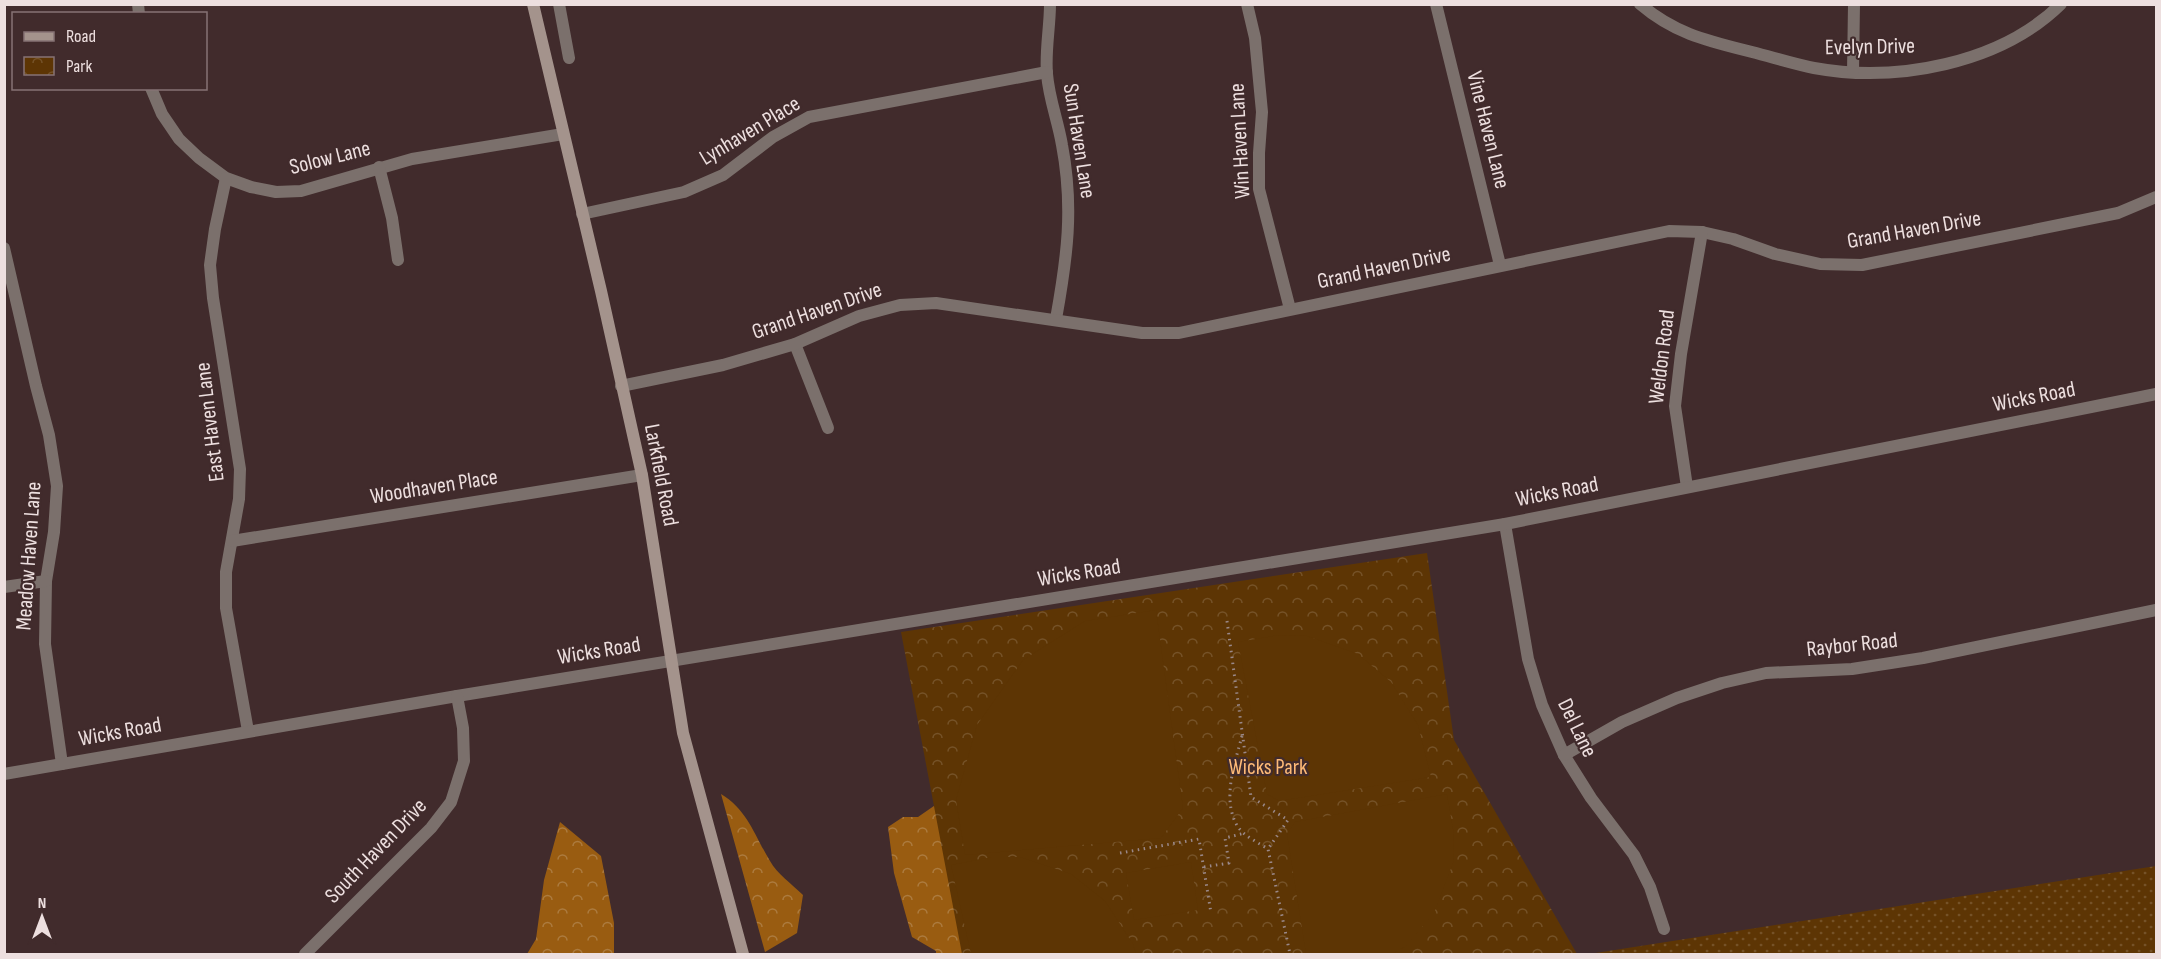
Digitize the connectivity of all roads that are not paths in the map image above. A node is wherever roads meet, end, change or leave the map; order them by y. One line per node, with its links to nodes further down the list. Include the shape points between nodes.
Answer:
1 (533, 4): 13 (main road, Larkfield Road)
2 (559, 4): 9 (street)
3 (1050, 4): 10 (street, Sun Haven Lane)
4 (1247, 4): 22 (street, Win Haven Lane, via 1255,38 1262,112 1259,189)
5 (1436, 4): 21 (street, Vine Haven Lane)
6 (1640, 4): 11 (street, Evelyn Drive, via 1659,21 1717,44 1814,68)
7 (1854, 4): 11 (street)
8 (2061, 4): 11 (street, Evelyn Drive, via 2024,34 1986,53 1939,65)
9 (569, 58)
10 (1047, 72): 17 (street, Lynhaven Place, via 809,117 773,137 723,175 684,192); 23 (street, Sun Haven Lane, via 1062,144 1070,215 1067,261)
11 (1853, 72)
12 (152, 90): 15 (street, Solow Lane, via 179,139)
13 (563, 134): 14 (street, Solow Lane); 17 (main road, Larkfield Road)
14 (379, 167): 15 (street, Solow Lane, via 301,191 268,190); 20 (street)
15 (226, 178): 31 (street, East Haven Lane, via 210,265 240,469)
16 (2157, 197): 18 (street, Grand Haven Drive, via 2118,213 1862,265 1820,264)
17 (582, 214): 25 (main road, Larkfield Road)
18 (1702, 232): 21 (street, Grand Haven Drive, via 1669,231); 29 (street, Weldon Road, via 1675,406)
19 (4, 248): 32 (street, Meadow Haven Lane, via 50,435 57,486)
20 (398, 260)
21 (1500, 265): 22 (street, Grand Haven Drive)
22 (1290, 309): 23 (street, Grand Haven Drive, via 1179,333 1142,333)
23 (1056, 319): 24 (street, Grand Haven Drive, via 936,303 900,305 859,316)
24 (795, 344): 25 (street, Grand Haven Drive, via 723,365); 27 (street)
25 (621, 386): 28 (main road, Larkfield Road)
26 (2157, 394): 29 (street, Wicks Road)
27 (828, 428)
28 (642, 475): 31 (street, Woodhaven Place); 35 (main road, Larkfield Road)
29 (1688, 487): 30 (street, Wicks Road)
30 (1504, 524): 35 (street, Wicks Road); 38 (street, Del Lane, via 1528,659 1542,705)
31 (232, 541): 37 (street, East Haven Lane, via 226,572 226,608)
32 (46, 580): 33 (street); 39 (street, Meadow Haven Lane, via 45,645)
33 (4, 587)
34 (2157, 610): 38 (street, Raybor Road, via 1923,658 1852,669 1766,673 1722,682 1622,722)
35 (670, 660): 36 (street, Wicks Road); 43 (main road, Larkfield Road, via 683,734)
36 (457, 696): 37 (street, Wicks Road); 42 (street, South Haven Drive, via 464,761 451,802 431,828)
37 (248, 731): 39 (street, Wicks Road)
38 (1564, 754): 41 (street, Del Lane, via 1634,855)
39 (62, 764): 40 (street, Wicks Road)
40 (4, 774)
41 (1664, 928)
42 (305, 954)
43 (743, 954)

